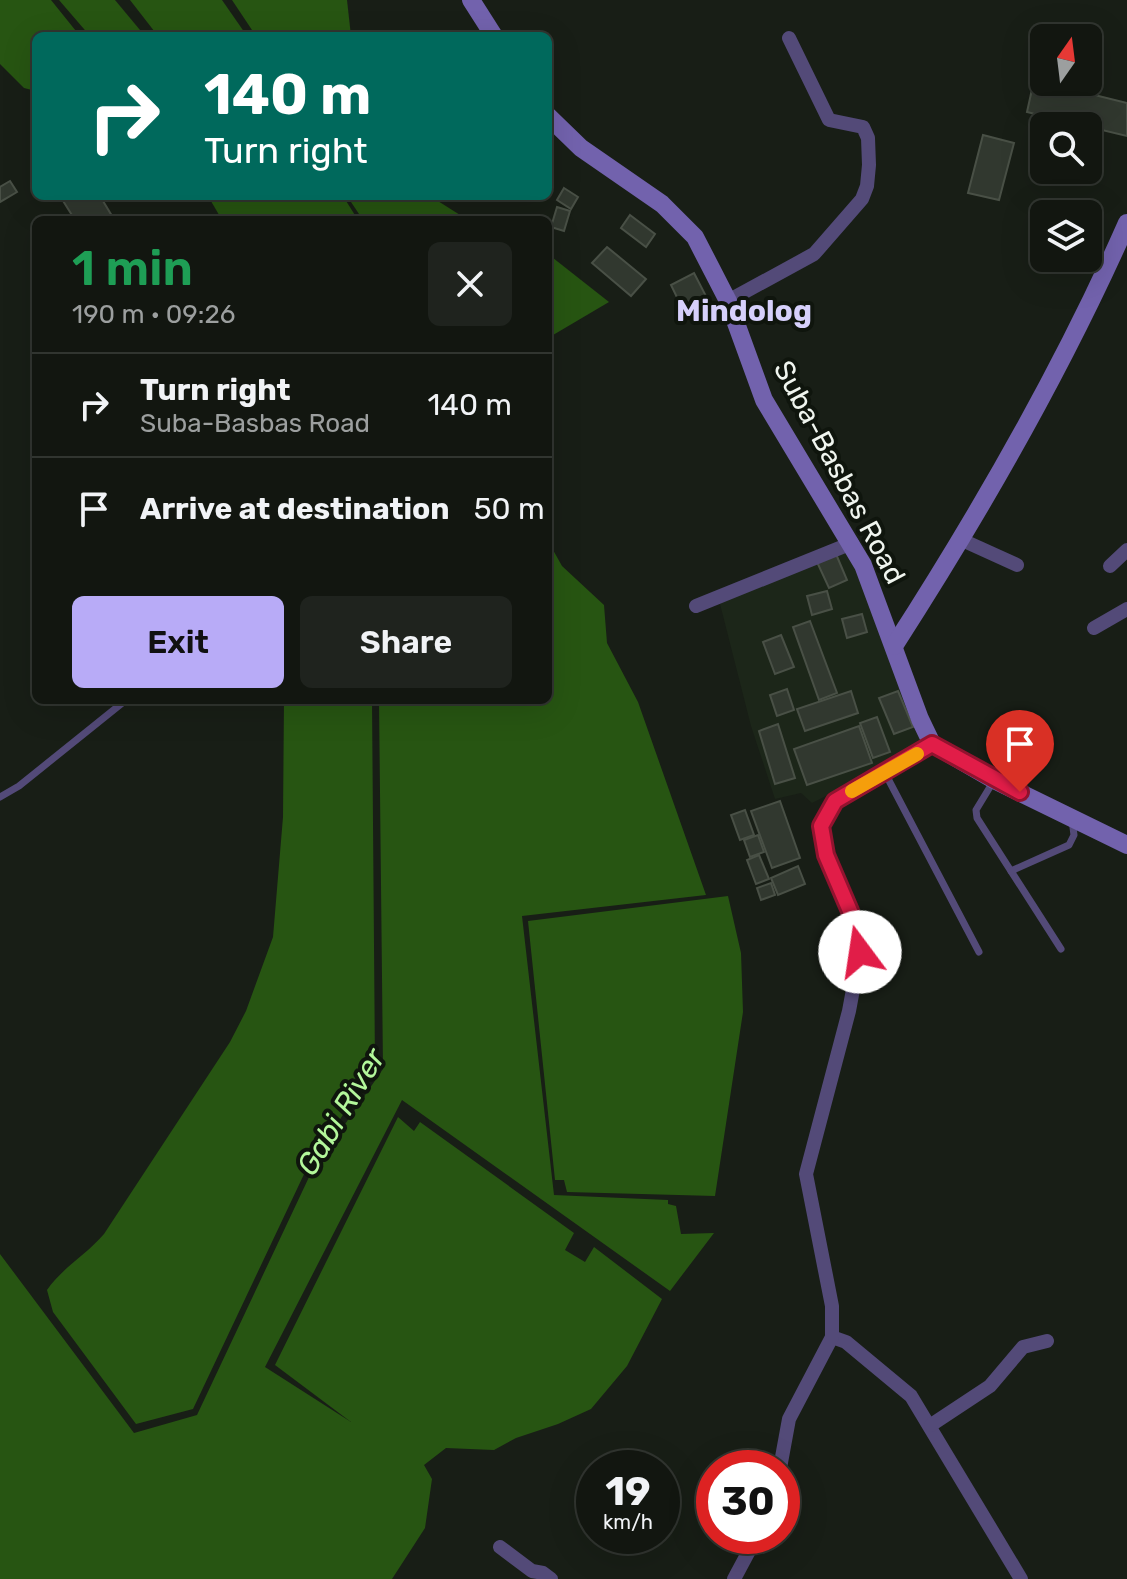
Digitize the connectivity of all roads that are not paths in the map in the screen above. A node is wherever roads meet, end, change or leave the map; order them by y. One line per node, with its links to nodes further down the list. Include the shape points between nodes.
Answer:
1 (471, 0): 2 (street)
2 (491, 32)
3 (789, 38): 8 (street, via 829,120 863,127 868,138 867,186 862,199 814,254)
4 (552, 120): 8 (street, Suba-Basbas Road, via 683,224)
5 (1127, 223): 7 (street, Suba-Basbas Road)
6 (1102, 263): 7 (street)
7 (1108, 266): 9 (street, Suba-Basbas Road)
8 (728, 301): 10 (street, Suba-Basbas Road, via 764,400)
9 (962, 540): 12 (street); 17 (street, Suba-Basbas Road)
10 (852, 543): 14 (street); 17 (street, Suba-Basbas Road)
11 (1127, 550): 13 (street)
12 (1017, 565)
13 (1110, 566)
14 (696, 606)
15 (1127, 609): 16 (street)
16 (1094, 628)
17 (894, 646): 19 (street, Suba-Basbas Road)
18 (121, 704): 22 (lane)
19 (932, 744): 20 (street); 21 (street)
20 (885, 773): 27 (lane); 28 (street, via 835,801 821,826 860,952 806,1174 832,1306)
21 (994, 780): 23 (street); 25 (lane, via 976,810 977,818)
22 (0, 797)
23 (1072, 818): 24 (street); 25 (lane, via 1069,845)
24 (1127, 845)
25 (1011, 871): 26 (lane)
26 (1061, 949)
27 (979, 952)
28 (832, 1337): 30 (street, via 846,1342 911,1396); 31 (street, via 789,1419)
29 (1047, 1341): 30 (street, via 1023,1347 990,1386)
30 (931, 1425): 36 (street)
31 (783, 1450)
32 (500, 1547): 34 (street)
33 (747, 1554): 35 (street)
34 (551, 1579)
35 (734, 1579)
36 (1021, 1579)

